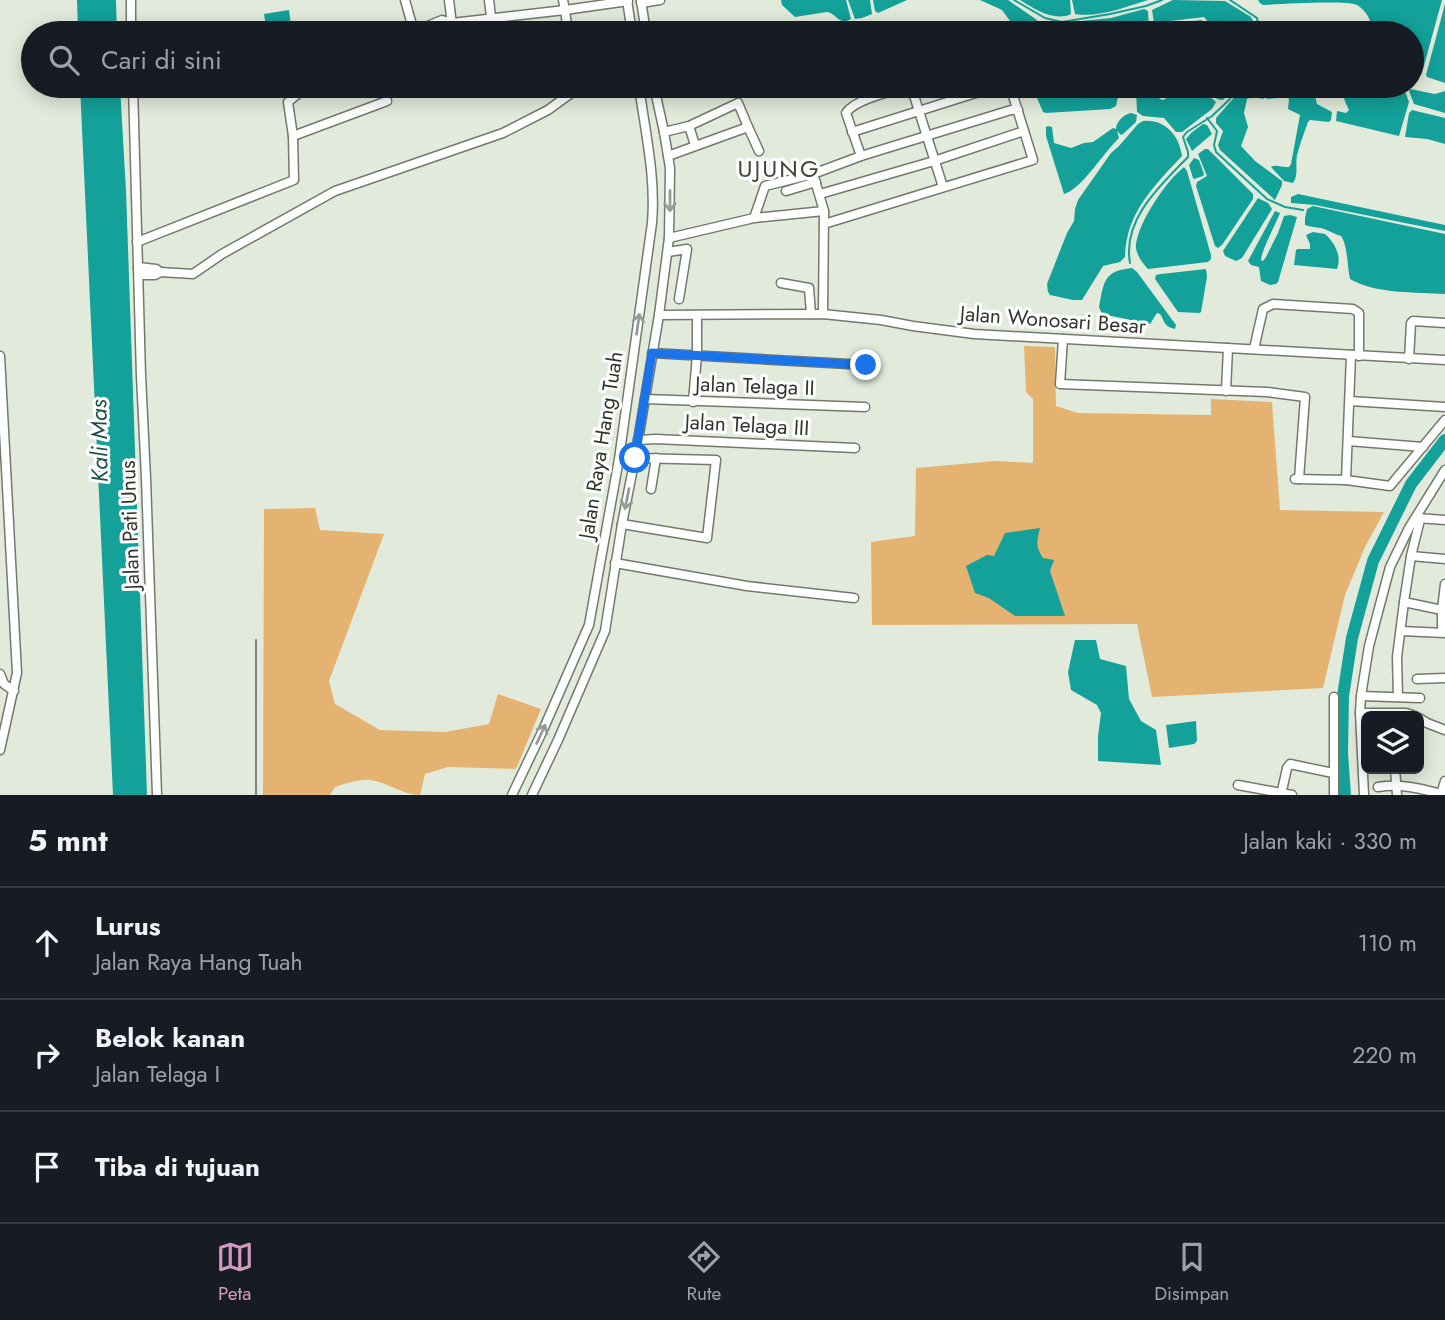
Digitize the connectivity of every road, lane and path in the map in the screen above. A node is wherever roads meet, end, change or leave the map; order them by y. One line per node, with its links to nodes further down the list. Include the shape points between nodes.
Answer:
1 (131, 0): 10 (street)
2 (405, 0): 11 (street)
3 (449, 0): 12 (street)
4 (489, 0): 9 (street)
5 (660, 0): 7 (street)
6 (627, 1): 8 (street); 15 (street)
7 (641, 2): 16 (street)
8 (564, 5): 9 (street)
9 (491, 17): 13 (street); 14 (street)
10 (131, 21)
11 (409, 21)
12 (452, 21)
13 (465, 21)
14 (492, 21)
15 (630, 21)
16 (644, 21)
17 (133, 98): 49 (street, Jalan Pati Unus)
18 (293, 98): 34 (street, via 288,102)
19 (564, 98): 51 (street, via 503,133 335,191 193,274)
20 (641, 98): 117 (street, Jalan Raya Hang Tuah, one-way to 20, via 589,625 619,459 651,235 653,192)
21 (657, 98): 32 (street, Jalan Raya Hang Tuah)
22 (874, 98): 33 (street, via 849,108 846,113)
23 (914, 98): 28 (street)
24 (960, 98): 28 (street)
25 (1014, 98): 27 (street)
26 (387, 101): 34 (street)
27 (1018, 110): 31 (street); 35 (street)
28 (919, 111): 33 (street); 35 (street)
29 (689, 126): 30 (street, via 738,103); 32 (street); 36 (street)
30 (748, 127): 36 (street); 37 (street)
31 (1024, 131): 40 (street); 42 (street, via 1033,160)
32 (664, 132): 38 (street, Jalan Raya Hang Tuah)
33 (852, 132): 39 (street)
34 (293, 136): 49 (street, via 293,180)
35 (926, 136): 39 (street); 40 (street)
36 (695, 145): 38 (street)
37 (759, 151)
38 (668, 156): 48 (street, Jalan Raya Hang Tuah, one-way to 48)
39 (861, 156): 41 (street)
40 (934, 161): 42 (street); 44 (street)
41 (815, 178): 43 (street); 44 (street); 46 (street, via 765,186)
42 (943, 187): 47 (street)
43 (786, 191)
44 (820, 194): 45 (street)
45 (824, 211): 46 (street); 47 (street)
46 (754, 218): 48 (street)
47 (824, 224): 55 (street)
48 (669, 238): 50 (street, Jalan Raya Hang Tuah)
49 (137, 242): 51 (street, Jalan Pati Unus)
50 (668, 252): 53 (street, Jalan Raya Hang Tuah); 53 (street, via 687,249 680,295)
51 (139, 271): 116 (street, Jalan Pati Unus)
52 (781, 283): 54 (street, via 809,288)
53 (662, 290): 56 (street, Jalan Raya Hang Tuah)
54 (811, 314): 55 (street, Jalan Wonosari Besar); 57 (street, Jalan Wonosari Besar)
55 (822, 314): 59 (street, Jalan Wonosari Besar, via 974,334)
56 (659, 315): 57 (street, Jalan Wonosari Besar); 62 (street, Jalan Raya Hang Tuah)
57 (697, 315): 63 (street)
58 (1445, 323): 66 (street, via 1413,321)
59 (1063, 339): 60 (street, Jalan Wonosari Besar); 69 (street, via 1060,384)
60 (1228, 348): 61 (street, Jalan Wonosari Besar); 69 (street)
61 (1254, 349): 65 (street, Jalan Wonosari Besar); 65 (street, via 1263,309 1273,304 1353,309 1359,313)
62 (652, 353): 63 (street); 70 (street, Jalan Raya Hang Tuah)
63 (697, 355): 68 (street); 72 (street)
64 (0, 356): 100 (street, via 17,673)
65 (1355, 356): 66 (street, Jalan Wonosari Besar); 71 (street)
66 (1409, 359): 67 (street, Jalan Wonosari Besar)
67 (1445, 360)
68 (866, 365)
69 (1226, 391): 83 (street, via 1305,397 1297,479)
70 (645, 399): 72 (street, Jalan Telaga II); 76 (street, Jalan Raya Hang Tuah)
71 (1350, 401): 74 (street); 77 (street)
72 (694, 402): 73 (street, Jalan Telaga II)
73 (865, 407)
74 (1445, 407)
75 (1445, 419): 78 (street)
76 (638, 440): 79 (street, Jalan Telaga III); 80 (street, Jalan Raya Hang Tuah)
77 (1348, 441): 78 (street); 83 (street)
78 (1423, 447): 83 (street, via 1390,486)
79 (855, 448)
80 (635, 458): 81 (street); 87 (street, Jalan Raya Hang Tuah, one-way to 87)
81 (656, 458): 84 (street); 87 (street, via 716,460 707,538)
82 (1445, 470): 85 (street)
83 (1346, 480)
84 (651, 489)
85 (1417, 519): 86 (street); 88 (street); 101 (street, via 1390,567)
86 (1445, 520)
87 (622, 524): 90 (street, Jalan Raya Hang Tuah)
88 (1411, 556): 89 (street); 93 (street)
89 (1445, 559)
90 (615, 564): 92 (street); 118 (street, Jalan Raya Hang Tuah, via 605,631)
91 (1445, 584): 94 (street)
92 (854, 598)
93 (1404, 602): 94 (street); 95 (street)
94 (1442, 610): 96 (street)
95 (1401, 631): 96 (street); 103 (street)
96 (1445, 633)
97 (0, 674): 100 (street)
98 (1445, 678): 99 (street)
99 (1417, 679)
100 (14, 691): 108 (street)
101 (1361, 696): 103 (street); 105 (street)
102 (1334, 697): 109 (street)
103 (1398, 697): 104 (street)
104 (1420, 698)
105 (1360, 713): 121 (street)
106 (1424, 721): 107 (street)
107 (1445, 730)
108 (0, 750)
109 (1333, 773): 115 (street, via 1288,765); 120 (street)
110 (1396, 774): 113 (street)
111 (1445, 781): 123 (street)
112 (1238, 785): 115 (street)
113 (1397, 785): 114 (street); 122 (street); 123 (street)
114 (1382, 789)
115 (1281, 794): 119 (street)
116 (157, 795)
117 (512, 795)
118 (531, 795)
119 (1292, 795)
120 (1334, 795)
121 (1364, 795)
122 (1397, 795)
123 (1443, 795)

